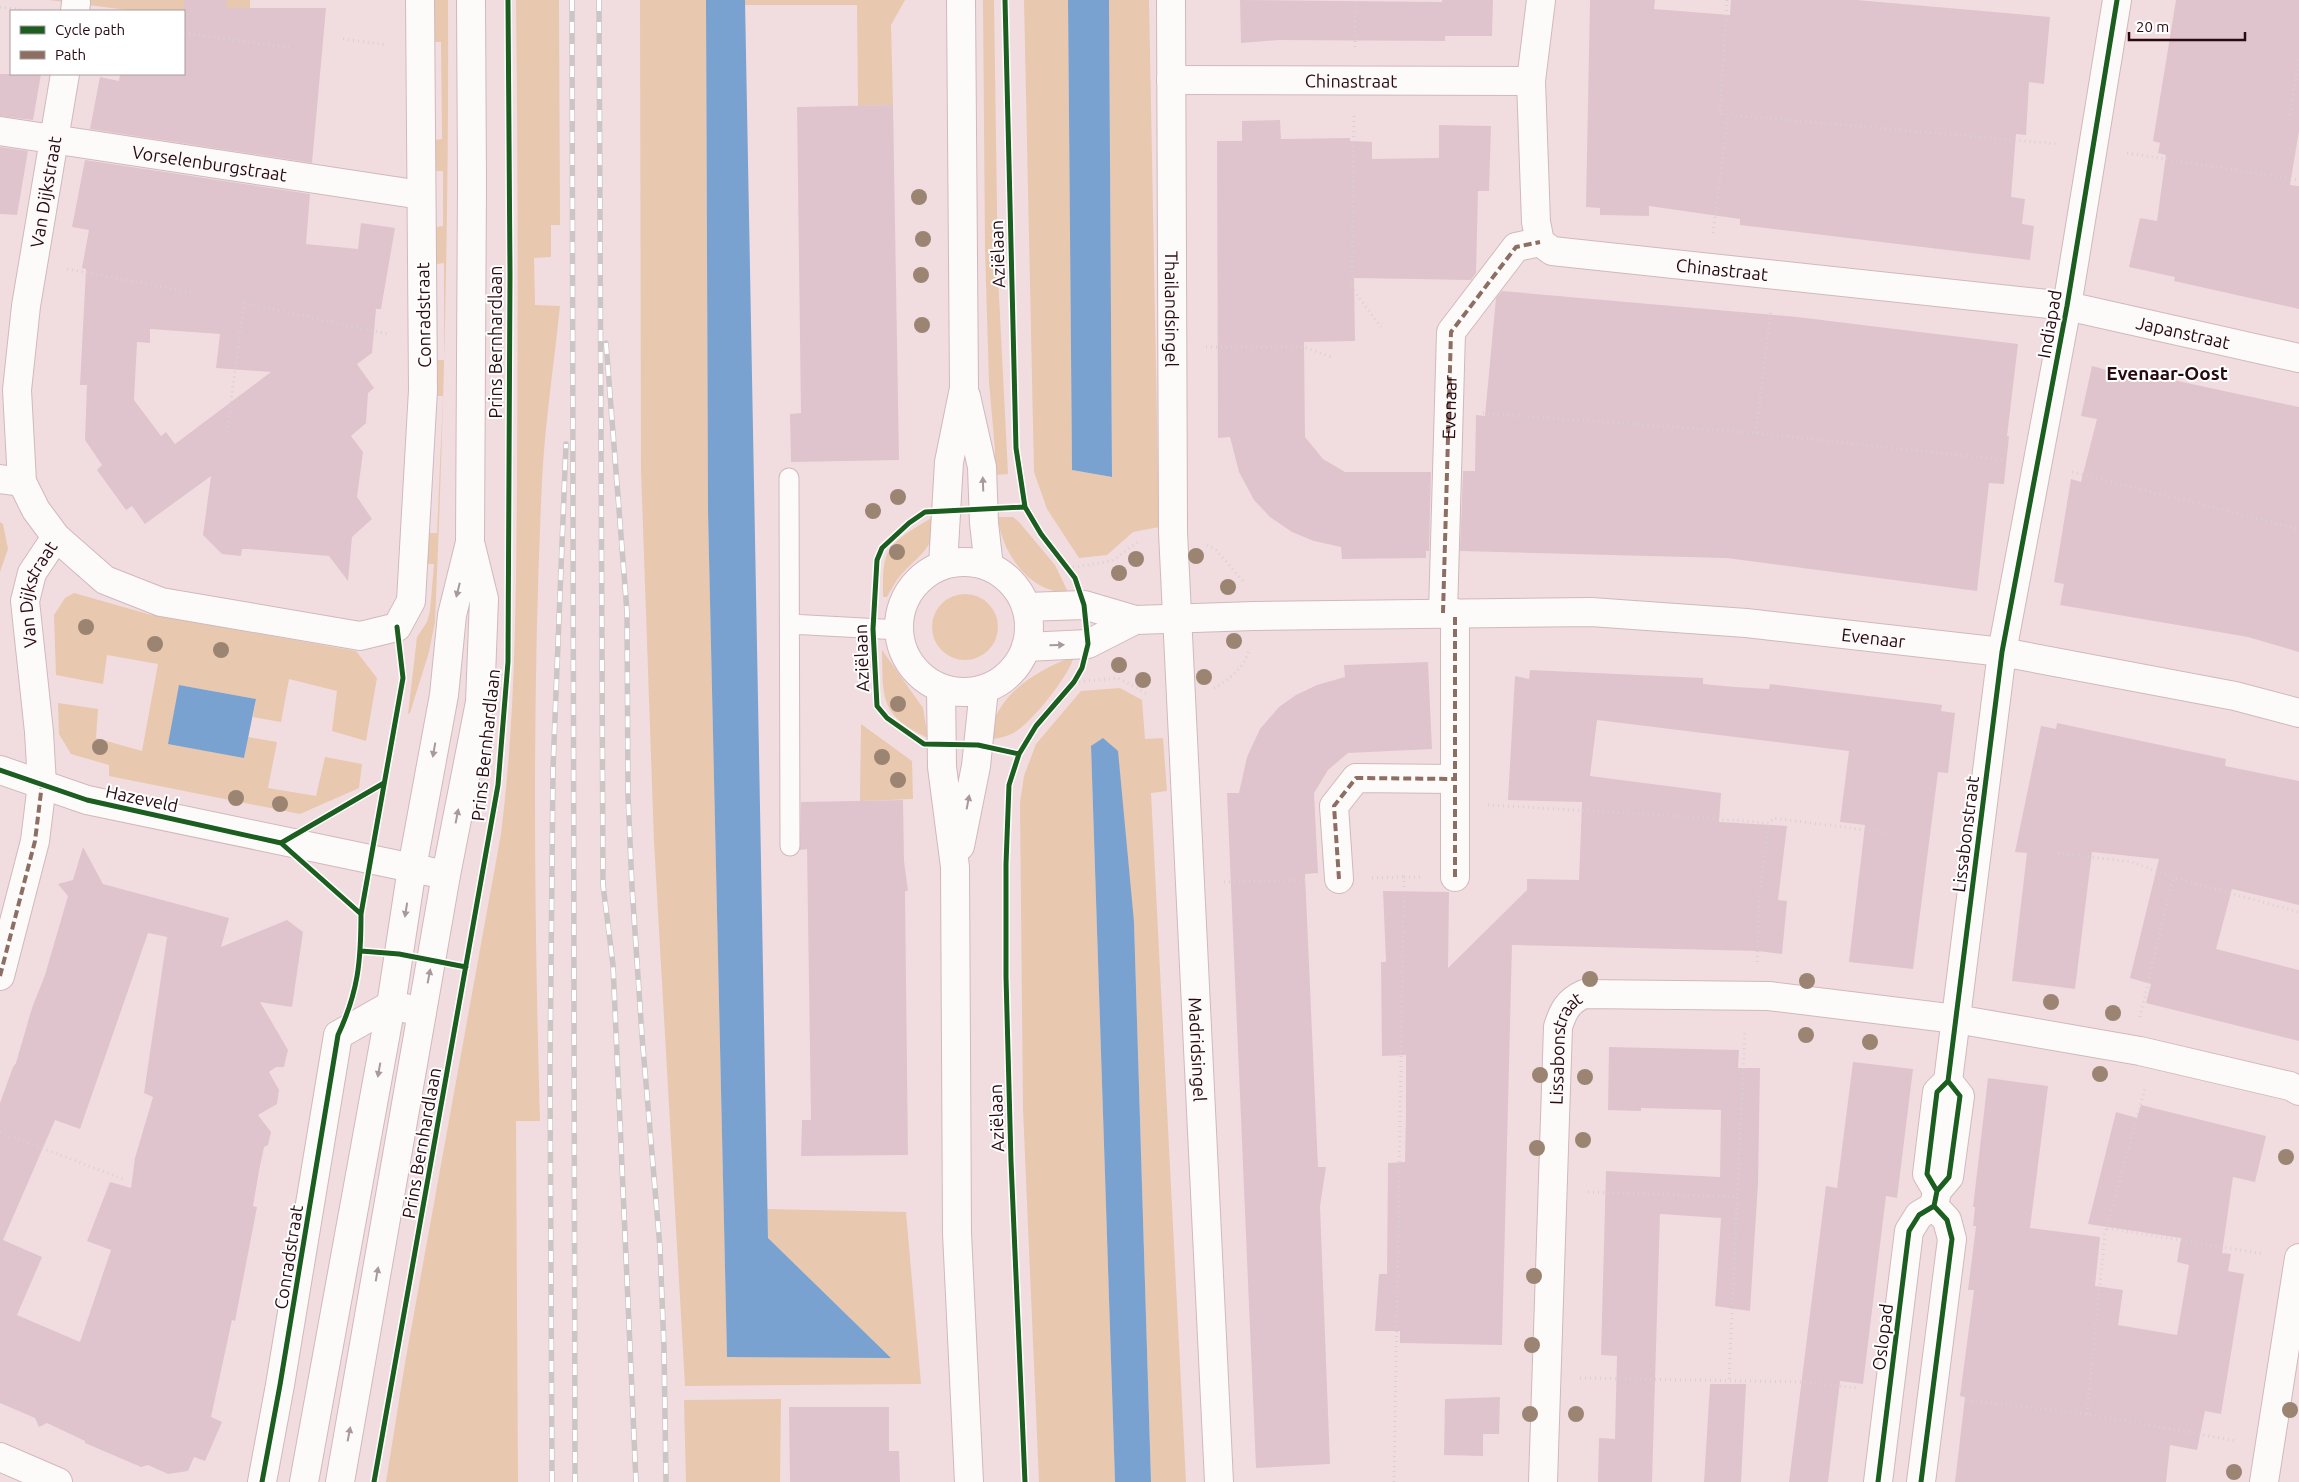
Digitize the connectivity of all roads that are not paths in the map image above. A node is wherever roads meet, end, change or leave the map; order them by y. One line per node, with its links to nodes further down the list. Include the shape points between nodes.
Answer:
1 (420, 0): 12 (street, Conradstraat)
2 (471, 0): 20 (street, Prins Bernhardlaan)
3 (961, 0): 16 (street, Aziëlaan)
4 (1171, 0): 8 (street, Thailandsingel)
5 (1541, 0): 9 (street)
6 (2117, 0): 14 (street, Indiapad)
7 (65, 75): 11 (street, Van Dijkstraat)
8 (1172, 80): 9 (street, Chinastraat); 25 (street, Thailandsingel)
9 (1531, 81): 13 (street, via 1536,222)
10 (0, 131): 11 (street, Vorselenburgstraat)
11 (55, 141): 12 (street, Vorselenburgstraat); 18 (street, Van Dijkstraat, via 16,390)
12 (421, 195): 19 (street, Conradstraat, via 423,390 411,601 397,627 360,636 162,602 105,580)
13 (1540, 242): 14 (street, Chinastraat, via 1552,251); 24 (street, Evenaar, via 1516,247 1451,332)
14 (2067, 306): 15 (street, Japanstraat); 30 (street, Indiapad)
15 (2299, 358)
16 (964, 388): 21 (street, Aziëlaan, via 949,462); 22 (street, Aziëlaan, one-way to 16, via 982,467)
17 (790, 478): 27 (lane)
18 (11, 481): 19 (street, Van Dijkstraat)
19 (56, 537): 35 (street, Van Dijkstraat, via 32,574 25,601)
20 (470, 542): 39 (street, Prins Bernhardlaan, one-way to 39, via 452,615 444,694); 40 (street, Prins Bernhardlaan, one-way to 20, via 480,702 484,599)
21 (944, 565): 22 (street, via 966,562); 28 (street, via 914,585 902,606)
22 (989, 567): 23 (street, via 1008,579)
23 (1026, 607): 26 (street, Evenaar, via 1084,605); 29 (street, via 1029,626)
24 (1449, 613): 25 (street, Evenaar); 30 (street, Evenaar, via 1601,612 1746,623); 36 (street)
25 (1176, 618): 26 (street, Evenaar); 56 (street, Madridsingel)
26 (1136, 620): 29 (street, Evenaar, one-way to 26, via 1088,644)
27 (790, 624): 28 (lane); 37 (lane)
28 (899, 630): 31 (street, via 900,643 911,665 930,683)
29 (1026, 647): 32 (street, via 1010,673)
30 (2002, 652): 33 (street, Evenaar, via 2235,696); 46 (street, Lissabonstraat)
31 (941, 688): 32 (street, via 962,692); 38 (street, via 942,766)
32 (984, 689): 38 (street, one-way to 32, via 976,766)
33 (2299, 714)
34 (0, 770): 35 (street, Hazeveld)
35 (42, 784): 39 (street, Hazeveld, via 87,800); 43 (street, Van Dijkstraat, via 35,841)
36 (1454, 791): 41 (street); 42 (street, via 1356,778 1334,806)
37 (790, 846)
38 (955, 867): 55 (street, via 957,1233)
39 (412, 868): 40 (street, Hazeveld); 44 (street, Prins Bernhardlaan, one-way to 44)
40 (446, 876): 45 (street, Prins Bernhardlaan, one-way to 40)
41 (1455, 878)
42 (1339, 879)
43 (0, 976)
44 (391, 1005): 45 (street); 52 (street, Conradstraat, via 338,1035); 53 (street, Prins Bernhardlaan, one-way to 53)
45 (422, 1012): 54 (street, Prins Bernhardlaan, one-way to 45)
46 (1956, 1019): 47 (street, Lissabonstraat, via 2143,1052 2290,1086); 48 (street, via 1948,1081 1937,1092 1927,1174); 57 (street, Lissabonstraat, via 1751,996 1584,994 1573,998 1563,1011 1558,1027)
47 (2299, 1091)
48 (1935, 1199): 58 (street, Oslopad, via 1909,1231); 59 (street, via 1952,1239)
49 (2299, 1259): 60 (street)
50 (0, 1457): 51 (street)
51 (58, 1482)
52 (262, 1482)
53 (304, 1482)
54 (340, 1482)
55 (968, 1482)
56 (1219, 1482)
57 (1543, 1482)
58 (1878, 1482)
59 (1921, 1482)
60 (2264, 1482)

